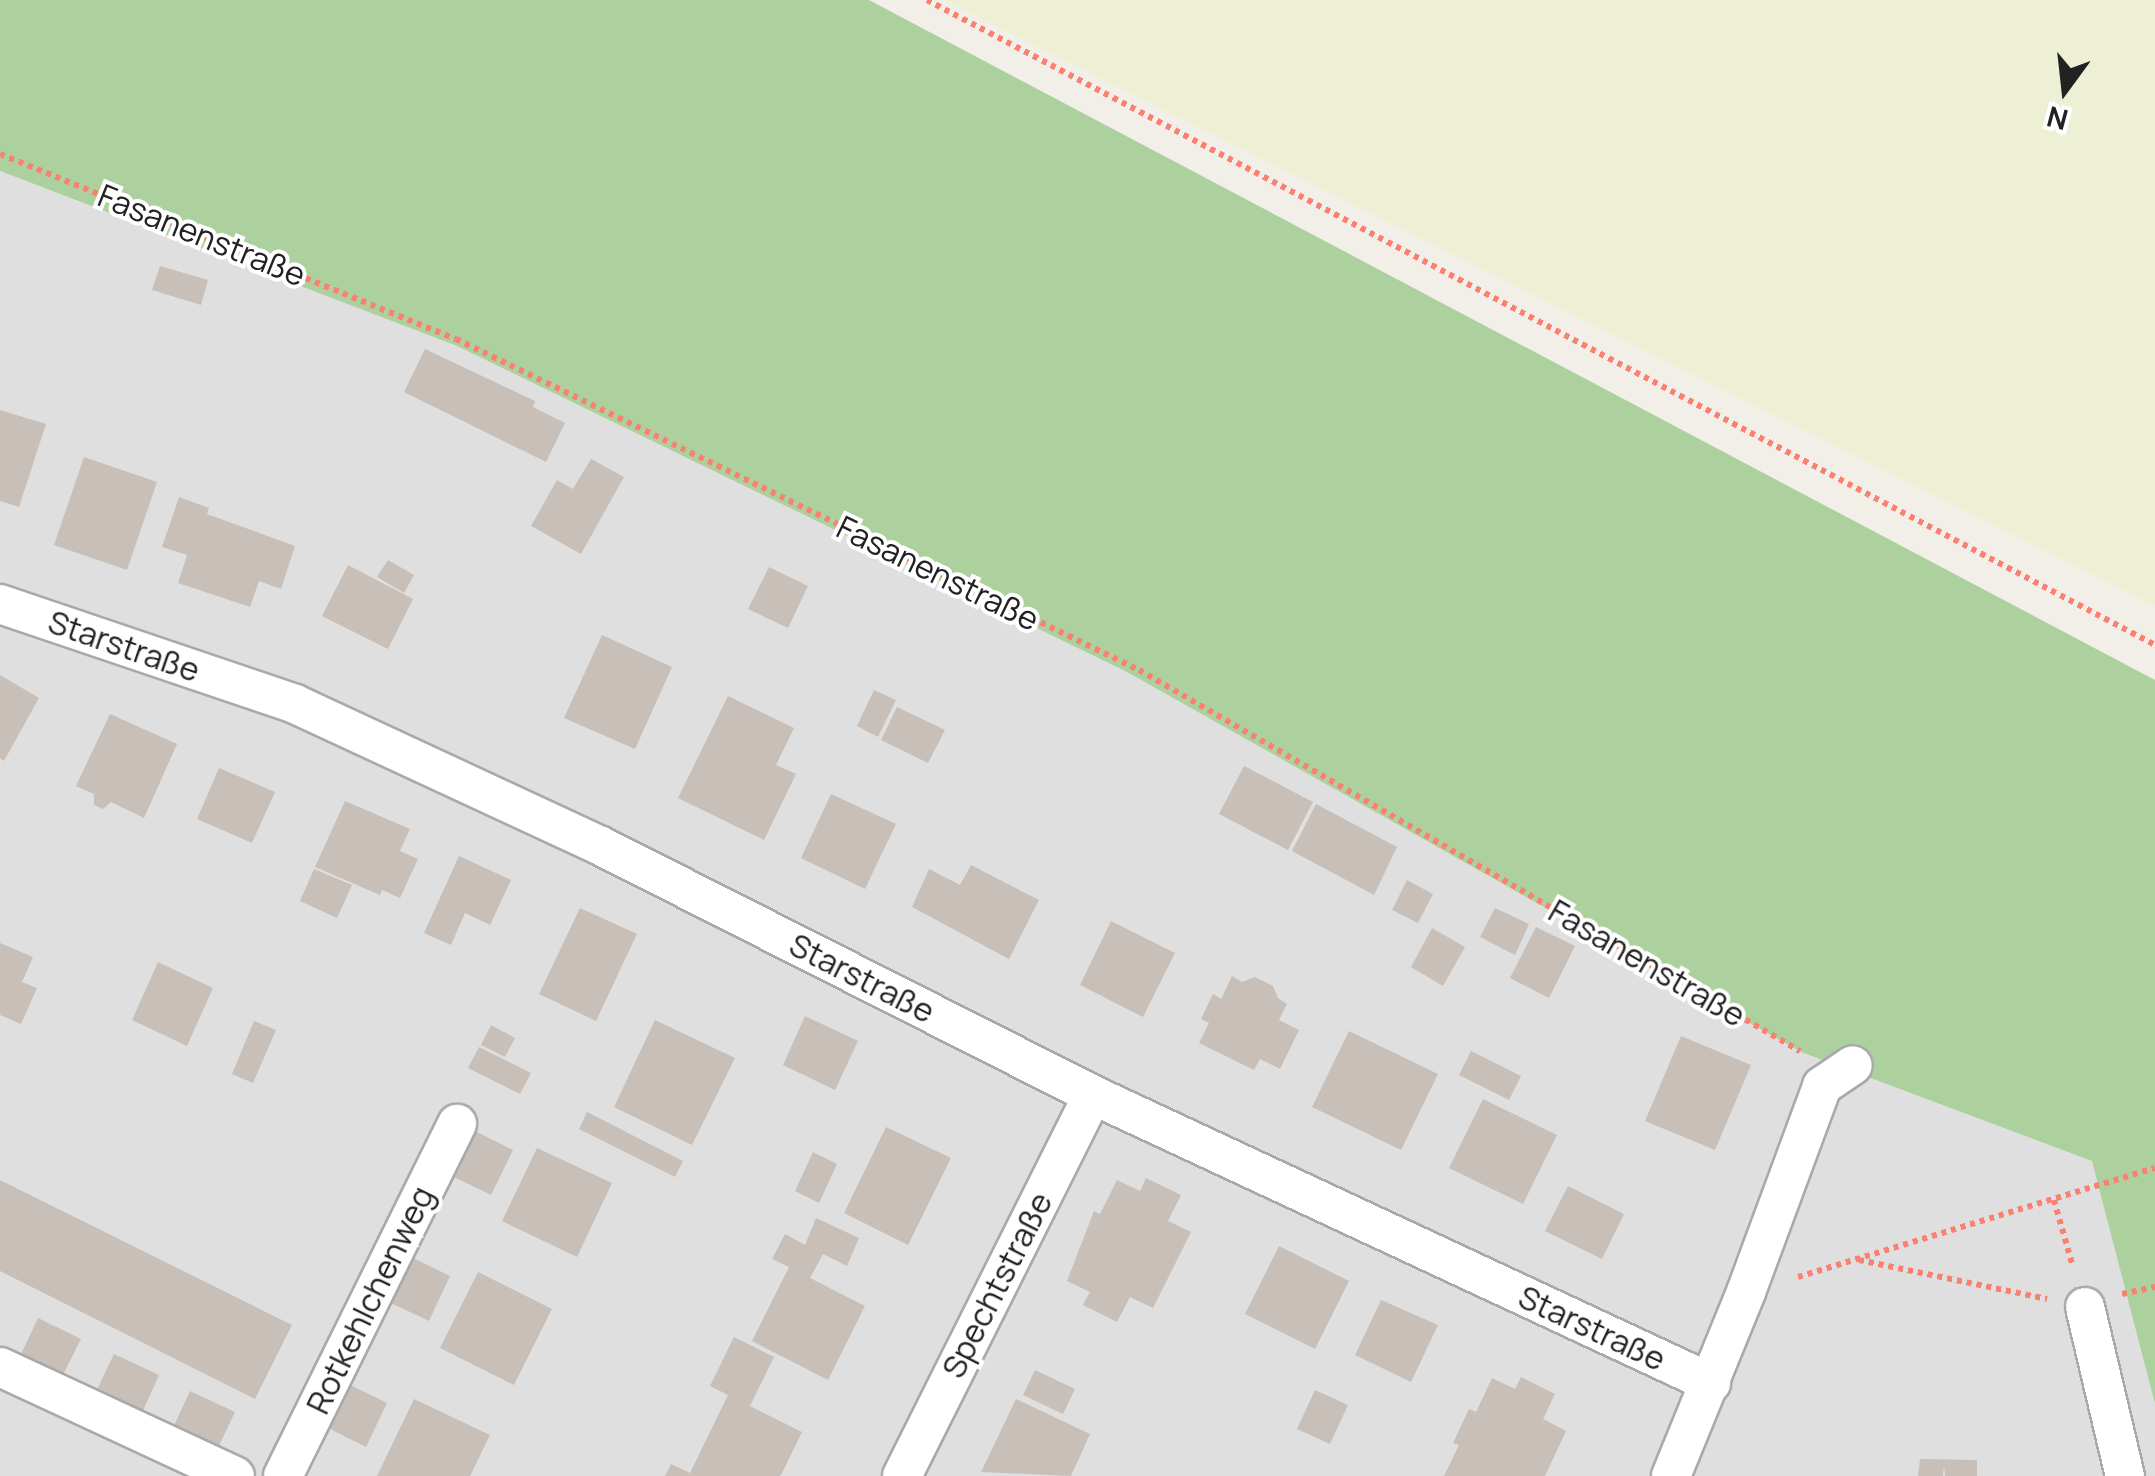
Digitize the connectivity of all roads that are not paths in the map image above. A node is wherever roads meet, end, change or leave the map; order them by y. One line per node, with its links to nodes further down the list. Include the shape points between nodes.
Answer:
1 (0, 604): 3 (street, Starstraße, via 295,704 602,846)
2 (1853, 1065): 7 (street, via 1822,1086)
3 (1093, 1095): 7 (street, Starstraße); 10 (street, Spechtstraße)
4 (457, 1124): 9 (street, Rotkehlchenweg)
5 (2085, 1307): 12 (street)
6 (0, 1368): 8 (street)
7 (1711, 1383): 11 (street)
8 (235, 1476)
9 (283, 1476)
10 (902, 1476)
11 (1671, 1476)
12 (2126, 1476)

